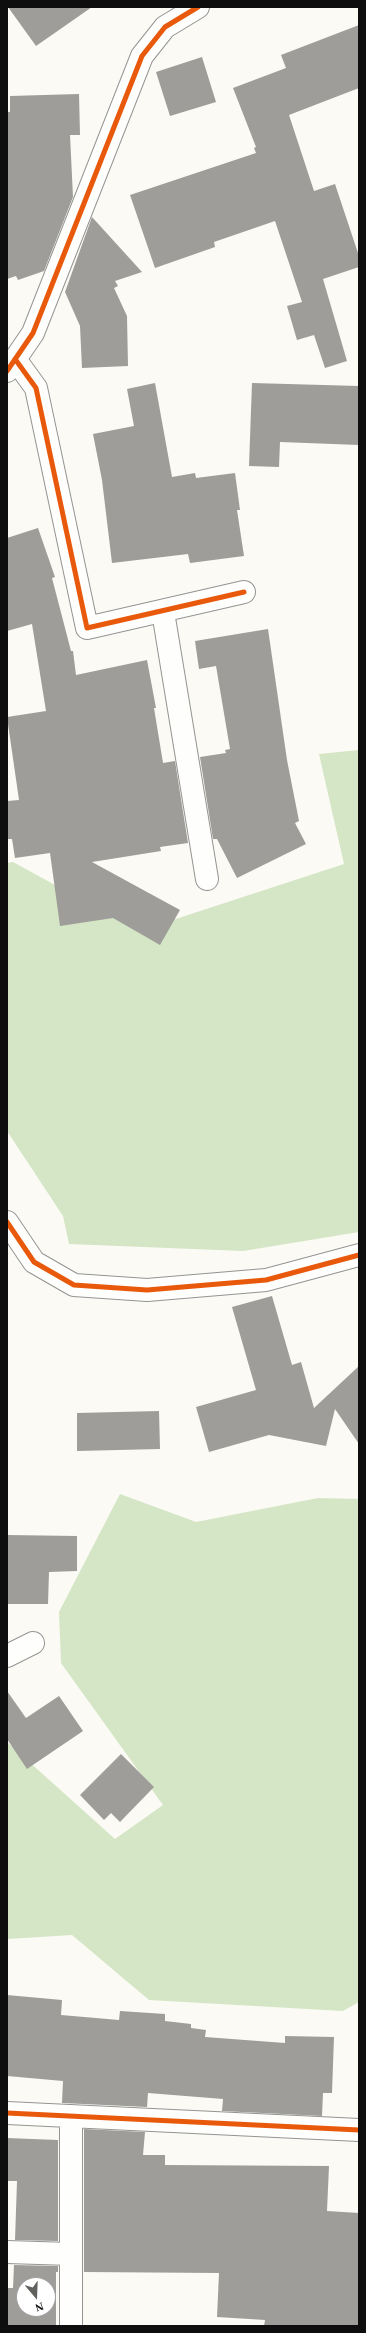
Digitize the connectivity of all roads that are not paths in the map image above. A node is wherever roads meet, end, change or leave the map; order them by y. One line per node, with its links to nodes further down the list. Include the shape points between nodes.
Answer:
1 (198, 7): 2 (street, via 165,27 142,56 32,333)
2 (11, 365): 4 (street, via 36,388 87,628)
3 (244, 592): 4 (street)
4 (163, 612): 5 (street)
5 (207, 879)
6 (7, 1222): 7 (street, via 34,1262 74,1285 147,1290 266,1280)
7 (359, 1255)
8 (33, 1643): 9 (street)
9 (7, 1656)
10 (7, 2113): 11 (street)
11 (71, 2116): 12 (street); 14 (street)
12 (359, 2130)
13 (7, 2252): 14 (street)
14 (71, 2254): 15 (street)
15 (71, 2326)

